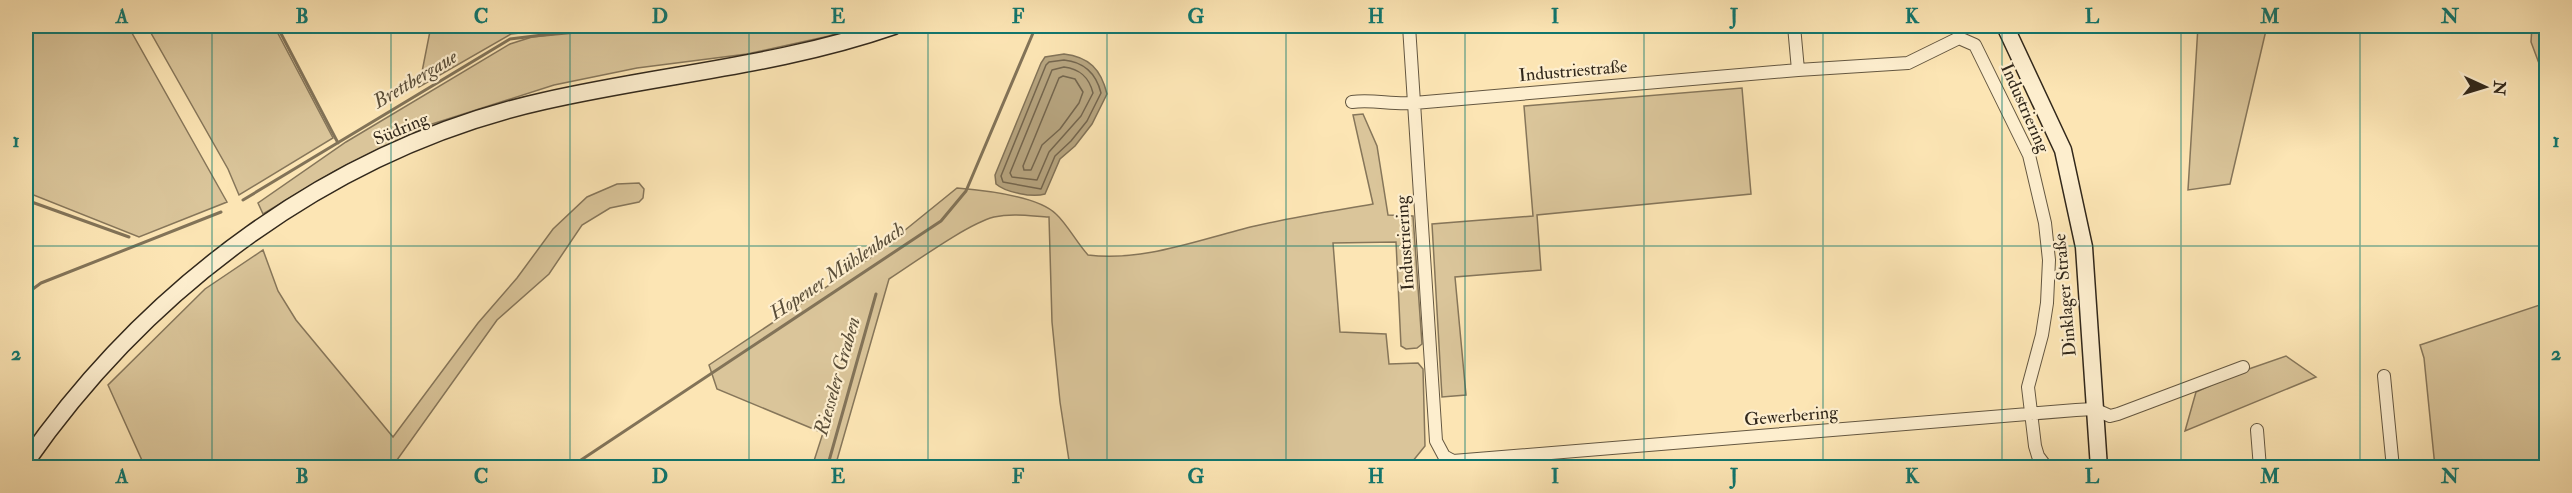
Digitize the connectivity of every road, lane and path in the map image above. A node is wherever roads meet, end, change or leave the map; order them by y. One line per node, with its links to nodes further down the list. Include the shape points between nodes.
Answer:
1 (894, 26): 15 (main road, Südring, via 802,54 542,101 474,121 357,170 256,230 202,270 118,348 56,418)
2 (1408, 26): 7 (street, Industriering)
3 (1794, 26): 5 (street)
4 (2005, 26): 10 (main road, Dinklager Straße, via 2063,150 2084,247)
5 (1798, 70): 7 (street, Industriestraße); 11 (street, Industriering, via 1908,63 1959,38 1975,45 2029,155 2045,223 2048,303 2028,387)
6 (1352, 102): 7 (street, Industriestraße, via 1370,99 1392,105)
7 (1414, 103): 14 (street, Industriering, via 1436,441)
8 (2242, 368): 10 (street, Gewerbering, via 2125,412 2110,416)
9 (2384, 376): 20 (street)
10 (2094, 409): 11 (street, Gewerbering); 18 (main road, Dinklager Straße)
11 (2031, 413): 13 (street, Gewerbering); 17 (street, via 2037,456)
12 (2257, 430): 19 (street)
13 (1555, 454): 14 (street, Gewerbering, via 1464,461); 16 (street)
14 (1444, 456)
15 (26, 462)
16 (1556, 468)
17 (2047, 468)
18 (2099, 468)
19 (2260, 468)
20 (2393, 468)

